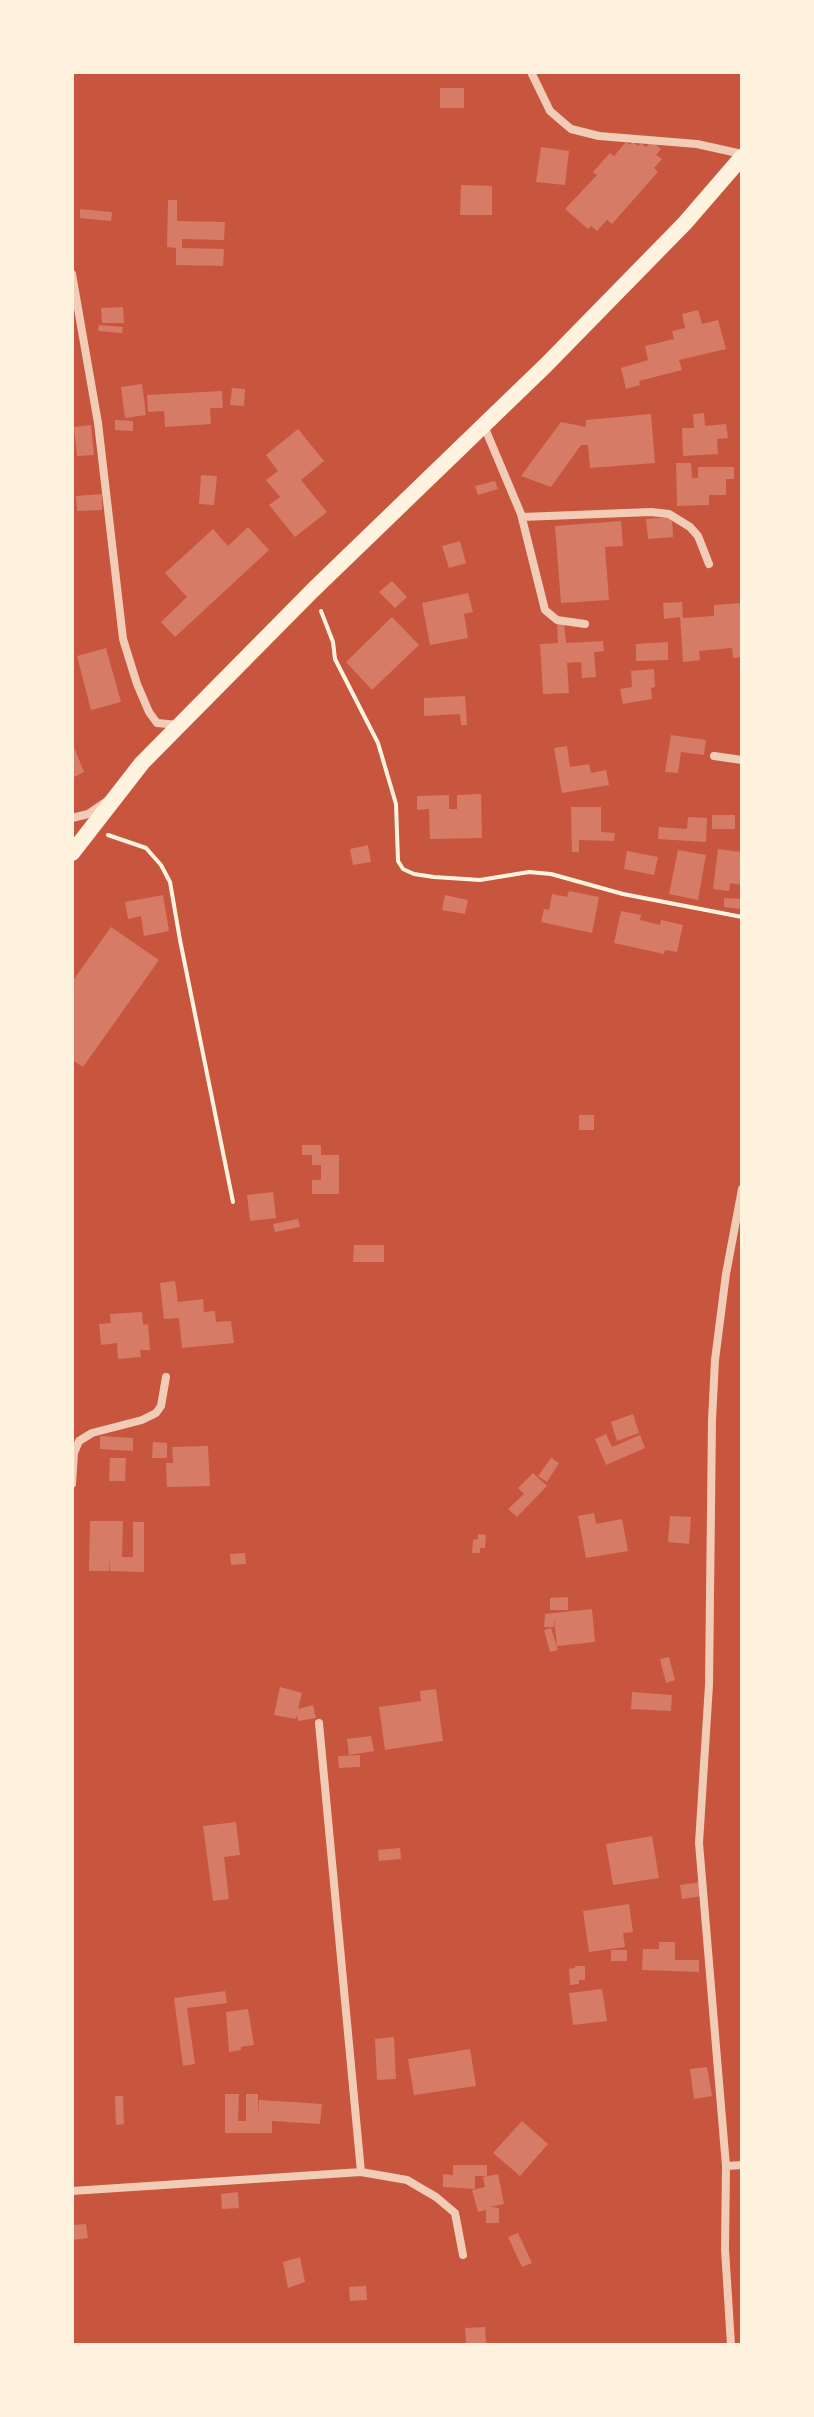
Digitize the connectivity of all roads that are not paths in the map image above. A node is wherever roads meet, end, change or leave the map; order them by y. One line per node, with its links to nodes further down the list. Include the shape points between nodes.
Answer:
1 (531, 72): 2 (street, via 554,117 582,133 697,144)
2 (742, 155): 4 (main road, via 685,223)
3 (72, 274): 8 (street, via 98,423 123,639 149,712 157,723)
4 (484, 426): 5 (street); 8 (main road)
5 (522, 517): 6 (street, via 669,514 698,536); 7 (street, via 545,610 557,620)
6 (709, 564)
7 (585, 624)
8 (179, 725): 11 (main road)
9 (714, 756): 10 (street)
10 (742, 760)
11 (118, 794): 12 (street); 13 (main road)
12 (72, 818)
13 (72, 853)
14 (742, 1189): 19 (street, via 715,1360 709,1685 699,1843)
15 (166, 1377): 16 (street, via 156,1413 79,1441)
16 (72, 1484)
17 (319, 1723): 20 (street)
18 (742, 2165): 19 (street)
19 (726, 2166): 23 (street)
20 (361, 2172): 21 (street); 22 (street, via 407,2180 436,2197 455,2213)
21 (72, 2191)
22 (463, 2255)
23 (731, 2345)

